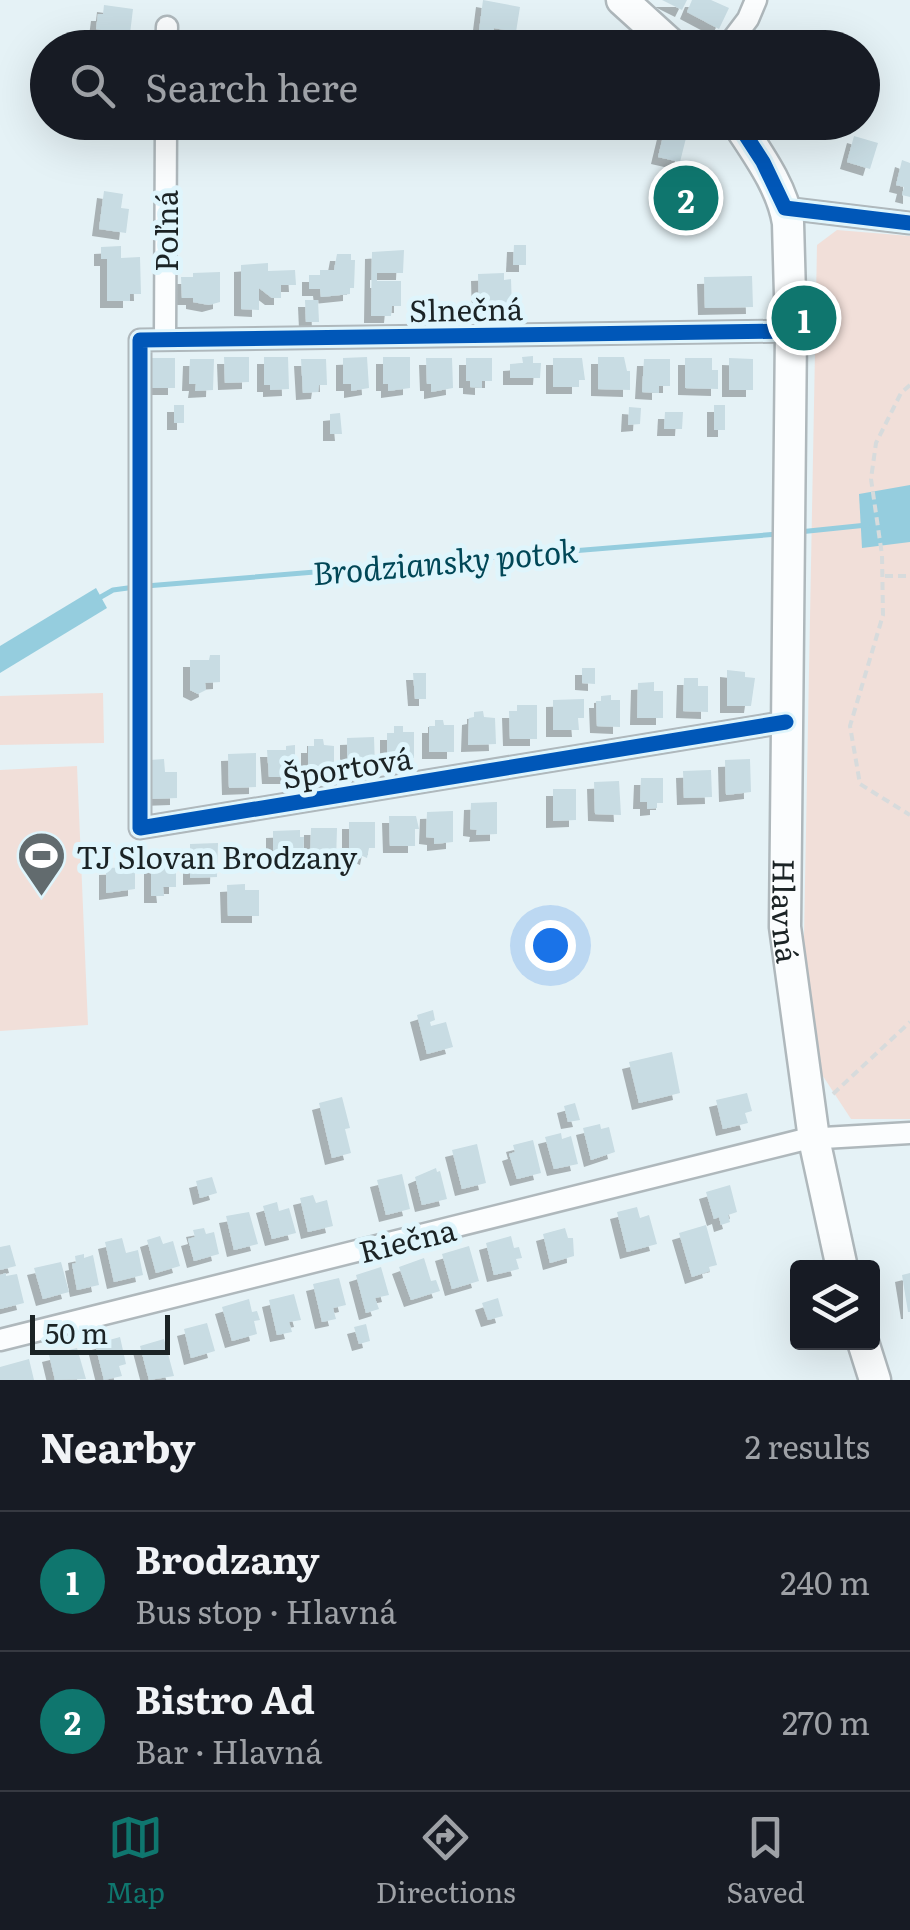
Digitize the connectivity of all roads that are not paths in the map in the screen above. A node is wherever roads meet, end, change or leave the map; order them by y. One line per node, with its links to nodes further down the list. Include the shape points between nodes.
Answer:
1 (622, 0): 3 (main road)
2 (756, 0): 4 (street)
3 (655, 30)
4 (739, 30)
5 (166, 140): 10 (street, Poľná)
6 (749, 140): 7 (main road)
7 (786, 208): 8 (street); 9 (main road)
8 (910, 223)
9 (791, 331): 10 (street, Slnečná); 12 (main road, Hlavná)
10 (165, 339): 11 (street, Slnečná, via 140,340)
11 (140, 602): 12 (street, Športová, via 140,828)
12 (786, 722): 13 (main road, Hlavná, via 785,927)
13 (812, 1128): 14 (street, Riečna); 15 (main road, Hlavná); 16 (street, Riečna)
14 (910, 1133)
15 (840, 1260)
16 (0, 1340)
17 (866, 1350): 18 (main road)
18 (875, 1380)

